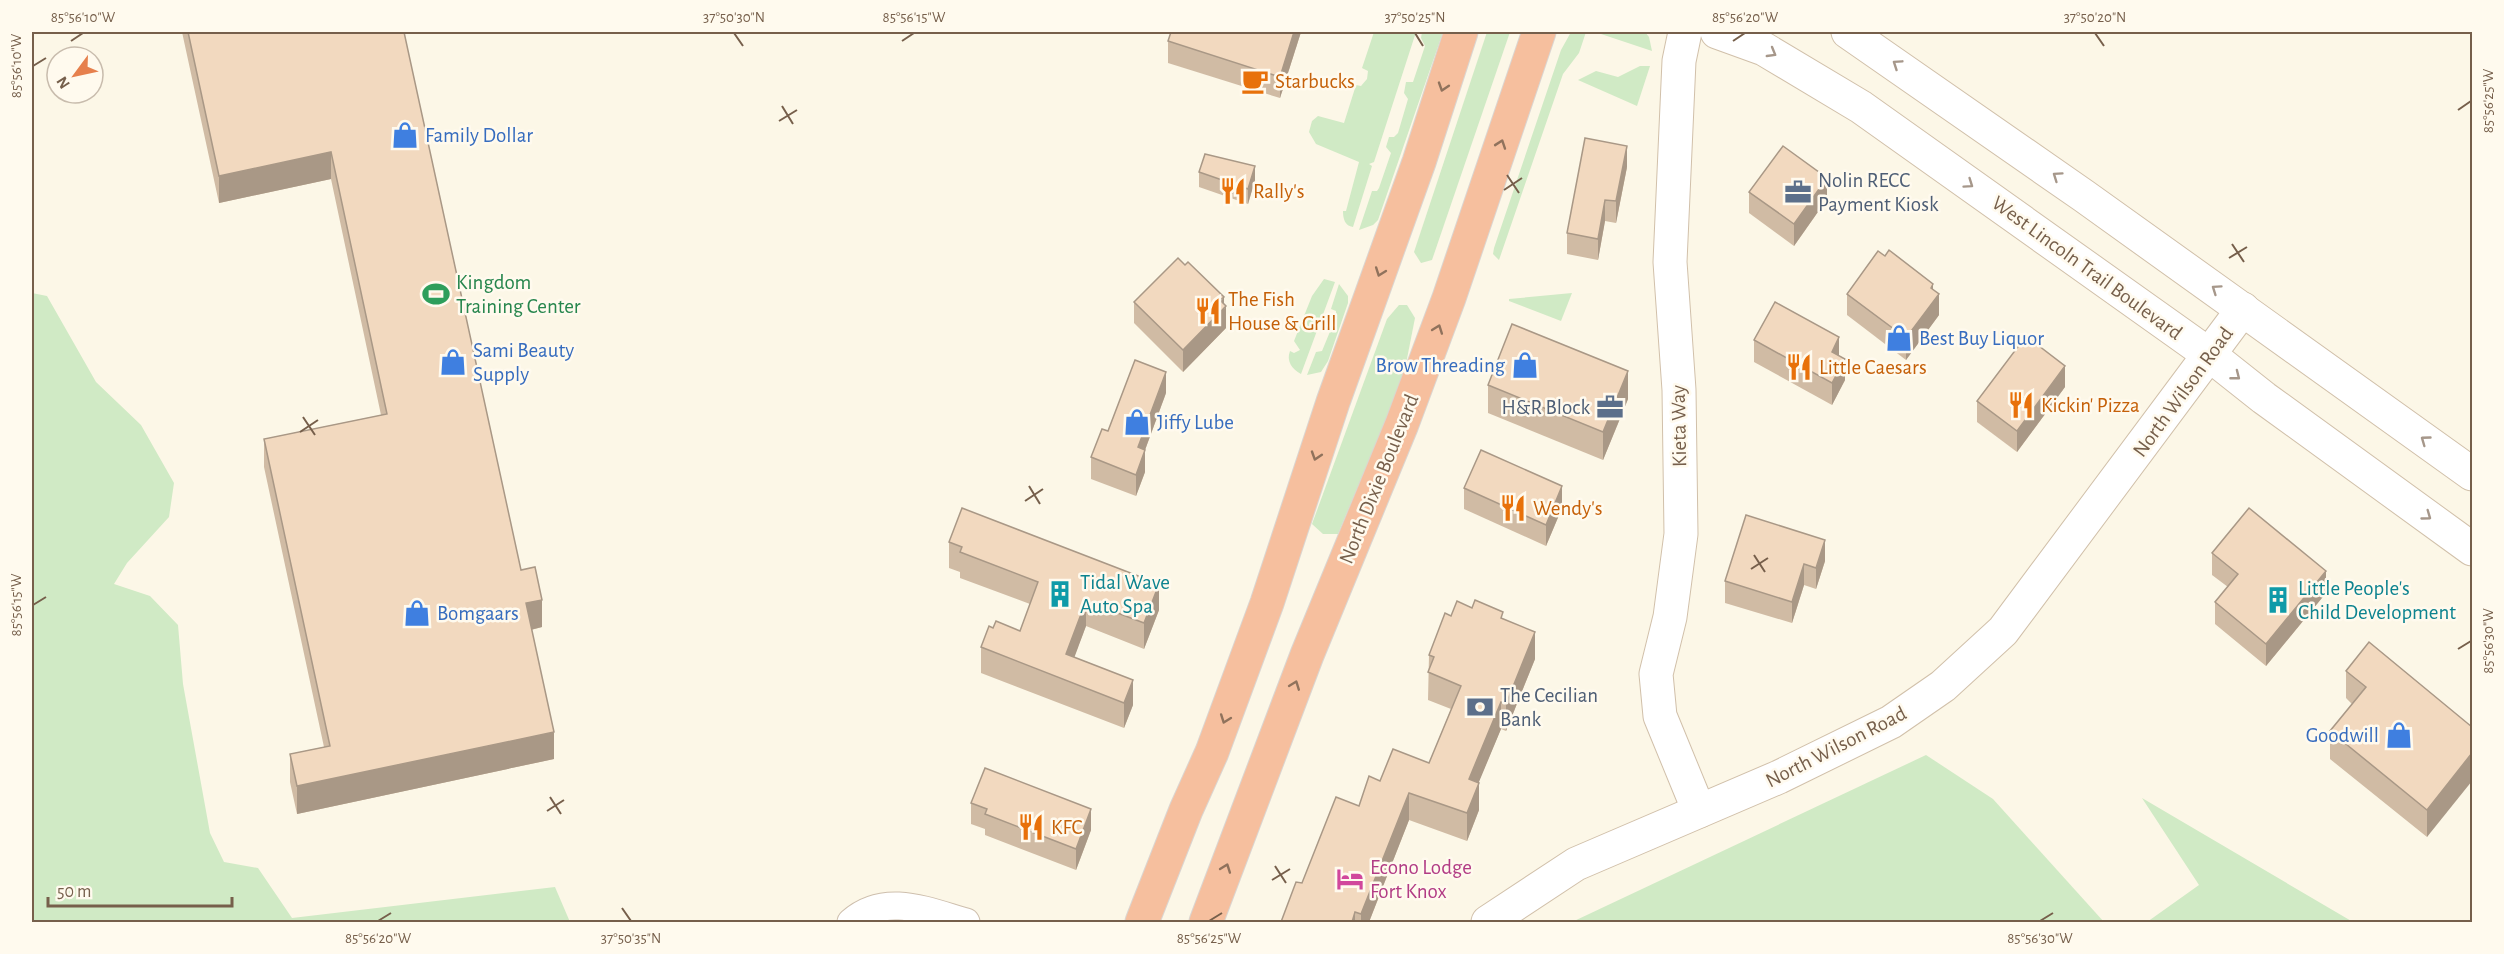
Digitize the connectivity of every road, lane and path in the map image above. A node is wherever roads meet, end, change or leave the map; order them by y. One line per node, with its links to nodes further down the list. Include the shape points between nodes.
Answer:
1 (1461, 32): 13 (highway, one-way to 13, via 1263,614)
2 (1539, 32): 14 (highway, North Dixie Boulevard, one-way to 2, via 1307,655 1418,382)
3 (1685, 32): 10 (main road, Kieta Way, via 1679,61 1671,262 1679,390 1681,534 1670,617 1656,674 1660,716)
4 (1717, 32): 7 (main road, West Lincoln Trail Boulevard, one-way to 7, via 1764,49 1861,107)
5 (1848, 32): 6 (main road, one-way to 5)
6 (2244, 309): 7 (main road, North Wilson Road); 8 (main road, one-way to 6)
7 (2211, 356): 9 (main road, West Lincoln Trail Boulevard, one-way to 9); 10 (main road, North Wilson Road, via 2003,631 1943,687 1891,722)
8 (2472, 474)
9 (2472, 549)
10 (1699, 811): 15 (main road, North Wilson Road, via 1576,864)
11 (850, 922): 12 (street, via 875,907 909,906)
12 (966, 922)
13 (1142, 922)
14 (1206, 922)
15 (1488, 922)

